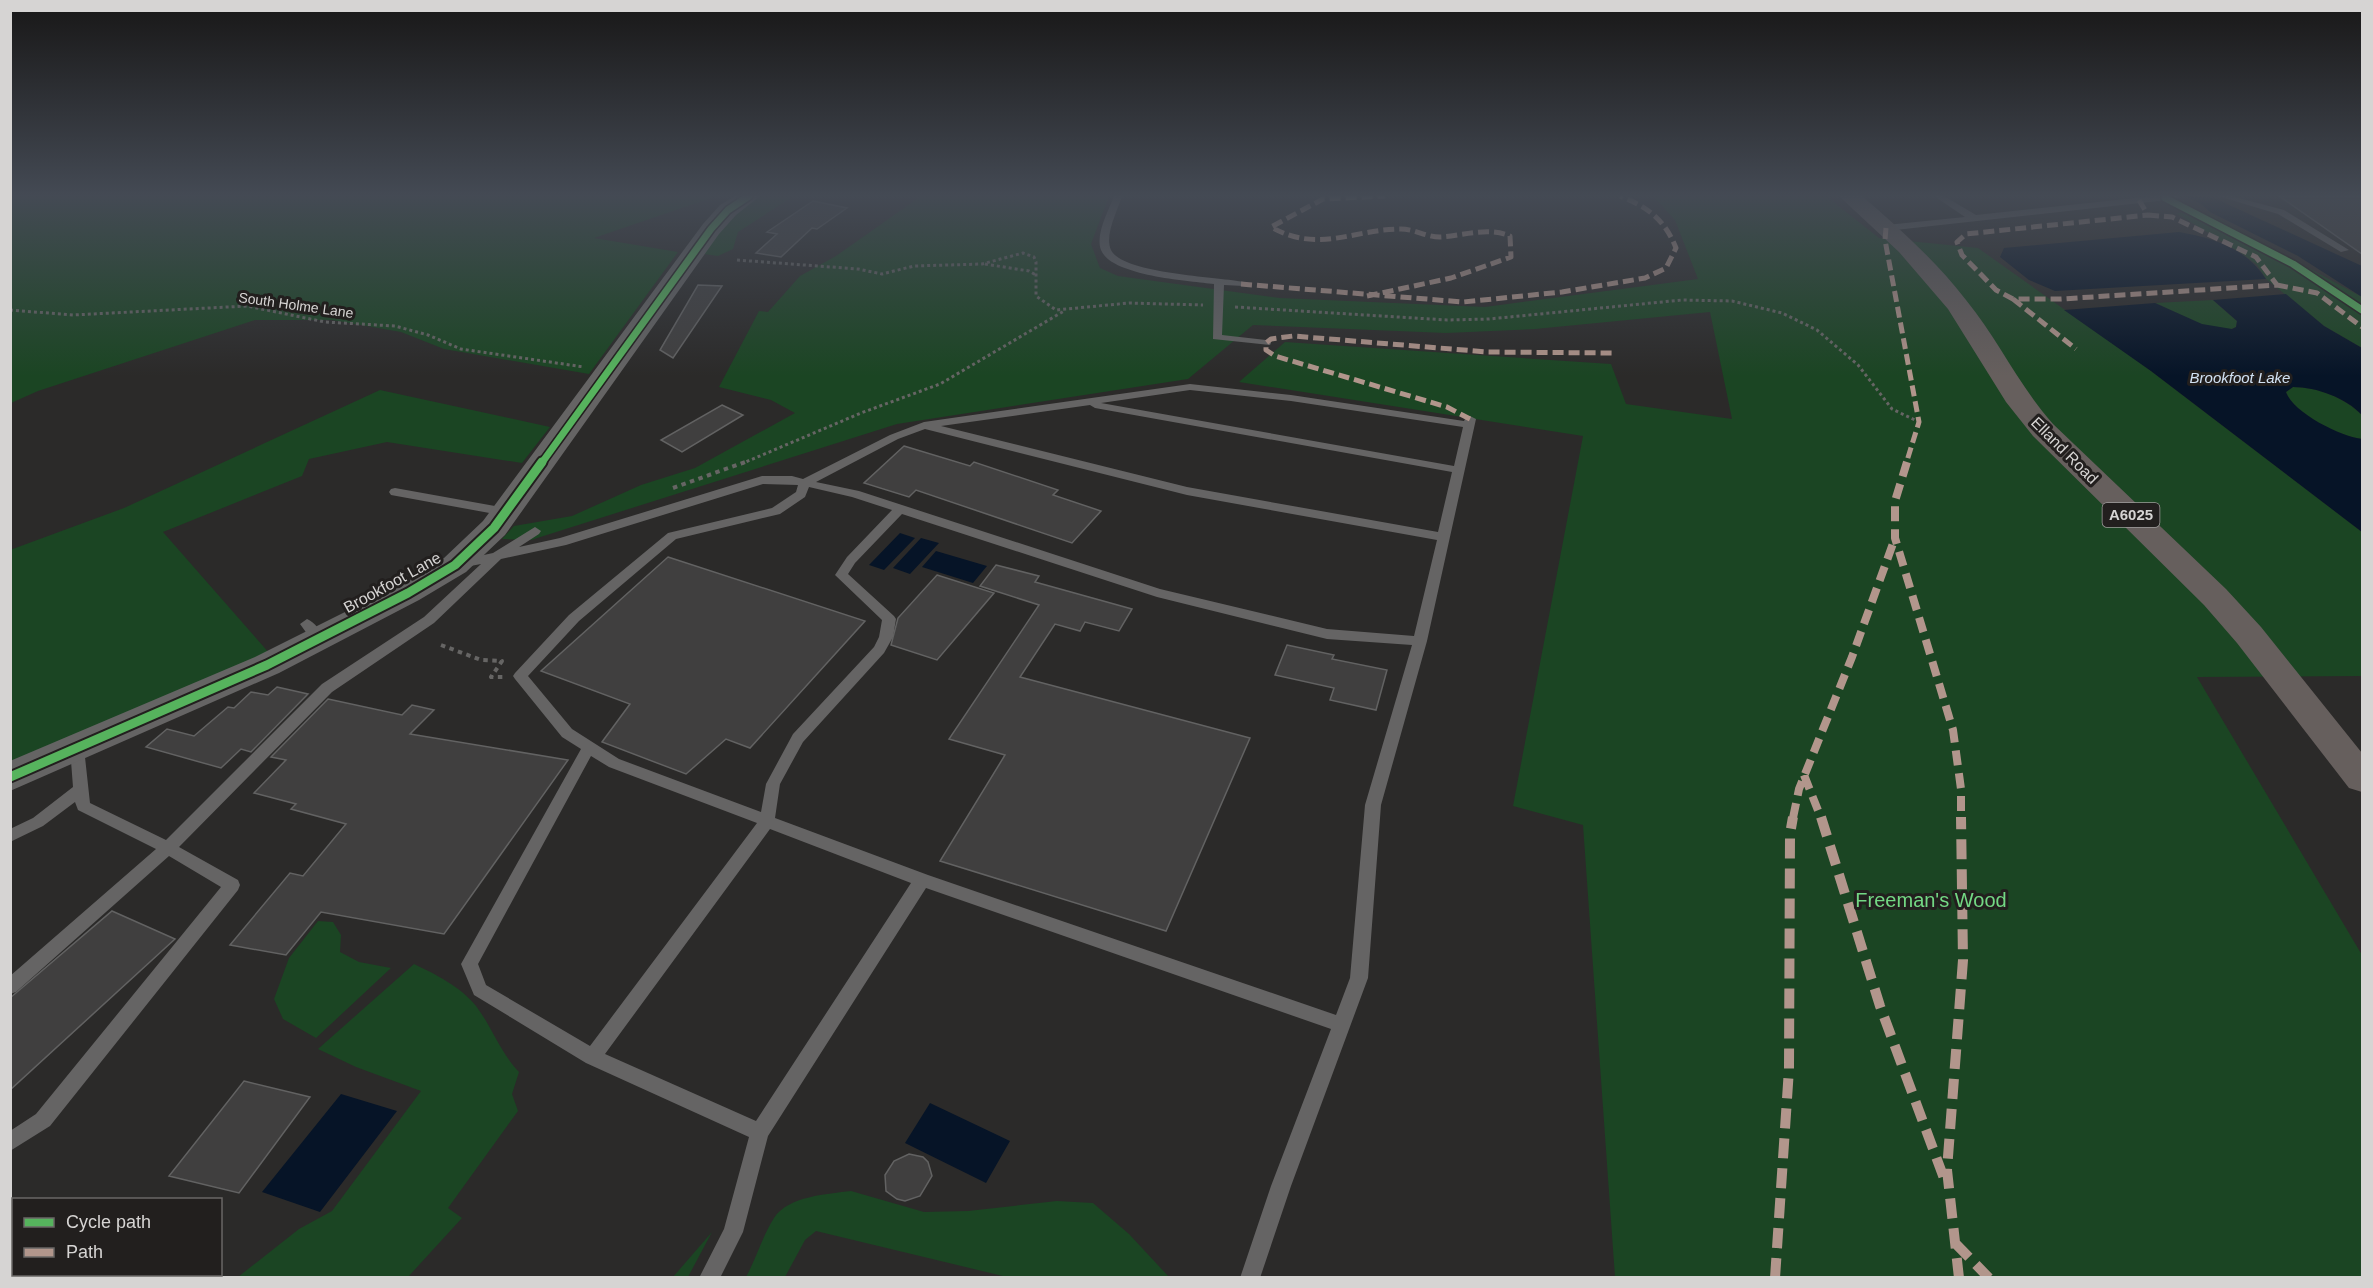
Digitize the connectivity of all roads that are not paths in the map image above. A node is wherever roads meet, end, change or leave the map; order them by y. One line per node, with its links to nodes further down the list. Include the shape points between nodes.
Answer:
1 (691, 256): 13 (street, Brookfoot Lane)
2 (1110, 256): 4 (lane, via 1135,269)
3 (1915, 256): 22 (main road, Elland Road / A6025, via 1958,305 2019,402 2215,597)
4 (1220, 281): 5 (lane); 6 (lane, via 1217,337)
5 (1241, 284)
6 (1266, 343)
7 (1084, 403): 8 (lane); 9 (lane); 9 (lane, via 1190,387 1469,422)
8 (924, 425): 10 (lane); 15 (lane, via 1187,491)
9 (1458, 470): 15 (lane)
10 (804, 483): 12 (lane, via 855,494); 16 (lane, via 762,480 562,542); 19 (lane, via 801,494 776,511 672,536 574,618 520,676 567,733)
11 (395, 492): 13 (lane)
12 (899, 510): 18 (lane, via 1157,593 1327,634); 24 (lane, via 841,575 890,619 886,637 879,650 798,738 773,784)
13 (506, 512): 17 (street, Brookfoot Lane)
14 (535, 531): 16 (lane)
15 (1443, 537): 18 (lane)
16 (494, 558): 17 (lane); 26 (lane, via 429,620 327,688)
17 (455, 565): 20 (street, Brookfoot Lane, via 408,593 312,632 267,665)
18 (1420, 641): 29 (lane, via 1373,805 1359,978)
19 (589, 747): 24 (lane, via 614,763); 30 (lane, via 469,964 480,990)
20 (77, 748): 21 (street, Brookfoot Lane); 23 (lane)
21 (10, 777)
22 (2362, 778)
23 (81, 789): 25 (lane, via 38,822); 26 (lane, via 83,806)
24 (767, 821): 27 (lane); 30 (lane)
25 (10, 836)
26 (168, 848): 28 (lane); 32 (lane, via 232,885 43,1119)
27 (922, 880): 29 (lane); 31 (lane)
28 (10, 987)
29 (1342, 1025): 34 (lane)
30 (592, 1057): 31 (lane)
31 (760, 1132): 33 (lane, via 733,1232)
32 (10, 1142)
33 (709, 1278)
34 (1250, 1278)

